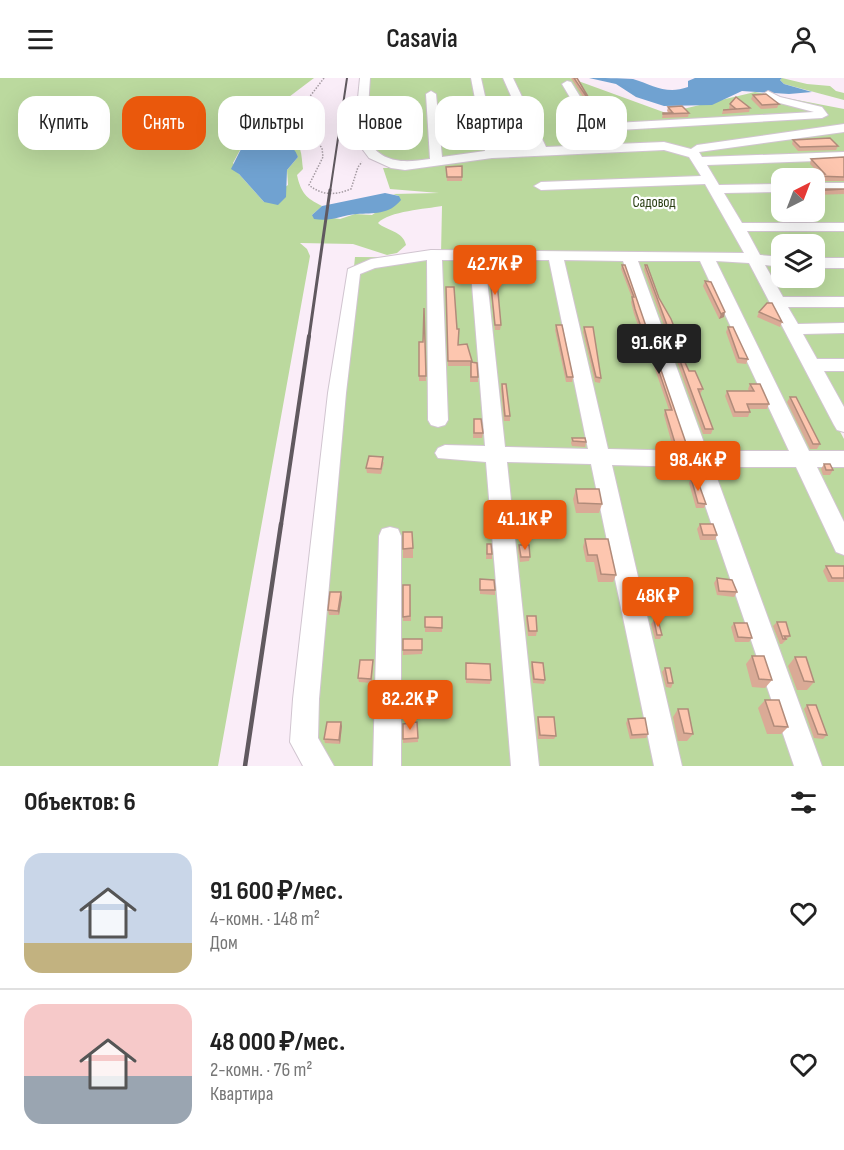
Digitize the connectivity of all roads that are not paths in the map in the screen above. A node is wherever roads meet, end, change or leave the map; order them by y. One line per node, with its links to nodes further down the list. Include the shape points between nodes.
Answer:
1 (365, 78): 16 (street, via 360,138 370,153 394,165)
2 (476, 78): 13 (street)
3 (508, 78): 12 (street)
4 (567, 84): 7 (street)
5 (431, 94): 16 (street)
6 (768, 94): 8 (street, via 818,109 822,115)
7 (575, 96)
8 (627, 126)
9 (844, 128): 14 (street)
10 (627, 147): 14 (street, via 672,147)
11 (558, 150): 12 (street)
12 (542, 151): 13 (street)
13 (492, 153): 16 (street)
14 (698, 155): 15 (street); 17 (street)
15 (844, 156)
16 (436, 161)
17 (713, 184): 18 (street); 19 (street); 22 (street)
18 (541, 186)
19 (771, 187)
20 (825, 187): 21 (street)
21 (844, 187)
22 (737, 227): 23 (street); 29 (street)
23 (844, 227)
24 (434, 255): 25 (street); 39 (street); 49 (street, via 371,264 353,272 306,699 304,742)
25 (477, 256): 27 (street); 42 (street)
26 (629, 257): 27 (street); 28 (street); 44 (street)
27 (556, 258): 43 (street)
28 (706, 258): 29 (street); 46 (street)
29 (755, 261): 30 (street); 33 (street)
30 (771, 262)
31 (825, 262): 32 (street)
32 (844, 263)
33 (777, 302): 34 (street); 36 (street)
34 (844, 302)
35 (844, 328): 36 (street)
36 (792, 329): 37 (street)
37 (812, 365): 38 (street); 40 (street)
38 (844, 365)
39 (438, 420)
40 (844, 425)
41 (445, 453): 42 (street)
42 (496, 456): 43 (street); 51 (street)
43 (600, 457): 44 (street); 52 (street)
44 (702, 459): 46 (street); 53 (street)
45 (844, 459): 46 (street)
46 (802, 460): 48 (street)
47 (390, 536): 50 (street)
48 (844, 545)
49 (320, 766)
50 (387, 766)
51 (525, 766)
52 (668, 766)
53 (808, 766)

